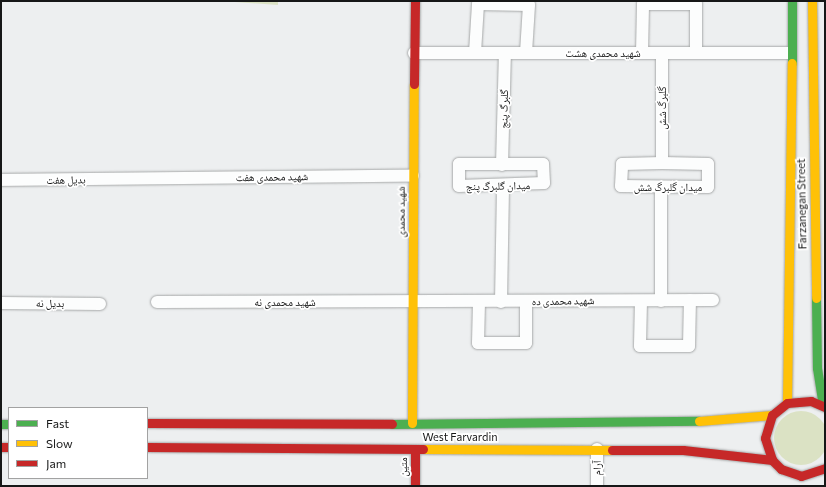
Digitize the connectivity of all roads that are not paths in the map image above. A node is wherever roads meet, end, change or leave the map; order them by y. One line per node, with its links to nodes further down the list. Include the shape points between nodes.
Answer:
1 (415, 1): 4 (main road, شهید محمدی)
2 (792, 1): 11 (main road, Farzanegan Street)
3 (812, 1): 12 (main road, Farzanegan Street)
4 (414, 53): 5 (street, شهید محمدی هشت); 16 (main road, شهید محمدی)
5 (475, 53): 6 (street, شهید محمدی هشت); 7 (street, via 478,4 529,5)
6 (505, 53): 7 (street, شهید محمدی هشت); 15 (street, گلبرگ پنج)
7 (526, 53): 8 (street, شهید محمدی هشت)
8 (642, 53): 9 (street, شهید محمدی هشت); 10 (street, via 643,4 696,4)
9 (662, 53): 10 (street, شهید محمدی هشت); 14 (street, گلبرگ شش)
10 (696, 53): 11 (street, شهید محمدی هشت)
11 (791, 53): 32 (main road, Farzanegan Street, via 790,377)
12 (812, 53): 13 (street); 33 (main road, Farzanegan Street, via 817,368)
13 (825, 53)
14 (662, 163): 20 (street, میدان گلبرگ شش, via 622,164 621,185); 20 (street, میدان گلبرگ شش, via 709,166 708,187)
15 (502, 164): 19 (street, میدان گلبرگ پنج, via 543,166 542,185); 19 (street, میدان گلبرگ پنج, via 459,164 457,185)
16 (413, 176): 17 (street, شهید محمدی هفت); 30 (main road, شهید محمدی)
17 (131, 179): 18 (street, بدیل هفت)
18 (1, 180)
19 (503, 186): 27 (street)
20 (661, 187): 22 (street)
21 (642, 300): 22 (street, شهید محمدی ده); 23 (street, via 640,346 689,346); 28 (street, شهید محمدی ده)
22 (661, 300): 23 (street, شهید محمدی ده)
23 (690, 300): 24 (street, شهید محمدی ده)
24 (713, 300)
25 (157, 302): 30 (street, شهید محمدی نه)
26 (479, 302): 27 (street, شهید محمدی ده); 28 (street, via 478,343 526,343); 30 (street, شهید محمدی ده)
27 (501, 302): 28 (street, شهید محمدی ده)
28 (526, 302)
29 (1, 303): 31 (street, بدیل نه)
30 (412, 303): 35 (main road, شهید محمدی)
31 (100, 304)
32 (787, 404): 33 (main road, via 799,400); 34 (main road)
33 (824, 407)
34 (772, 415): 35 (main road, West Farvardin, via 738,420 591,424); 40 (main road, via 765,438)
35 (412, 423): 36 (main road, West Farvardin)
36 (148, 424)
37 (148, 447): 38 (main road, West Farvardin)
38 (415, 449): 39 (main road, West Farvardin); 45 (main road, متین)
39 (598, 449): 40 (main road, West Farvardin, via 683,450); 46 (street, آرام)
40 (772, 460): 41 (main road)
41 (781, 469): 42 (main road, via 801,476); 43 (main road)
42 (824, 469): 44 (main road)
43 (785, 480)
44 (820, 481)
45 (415, 486)
46 (597, 486)

